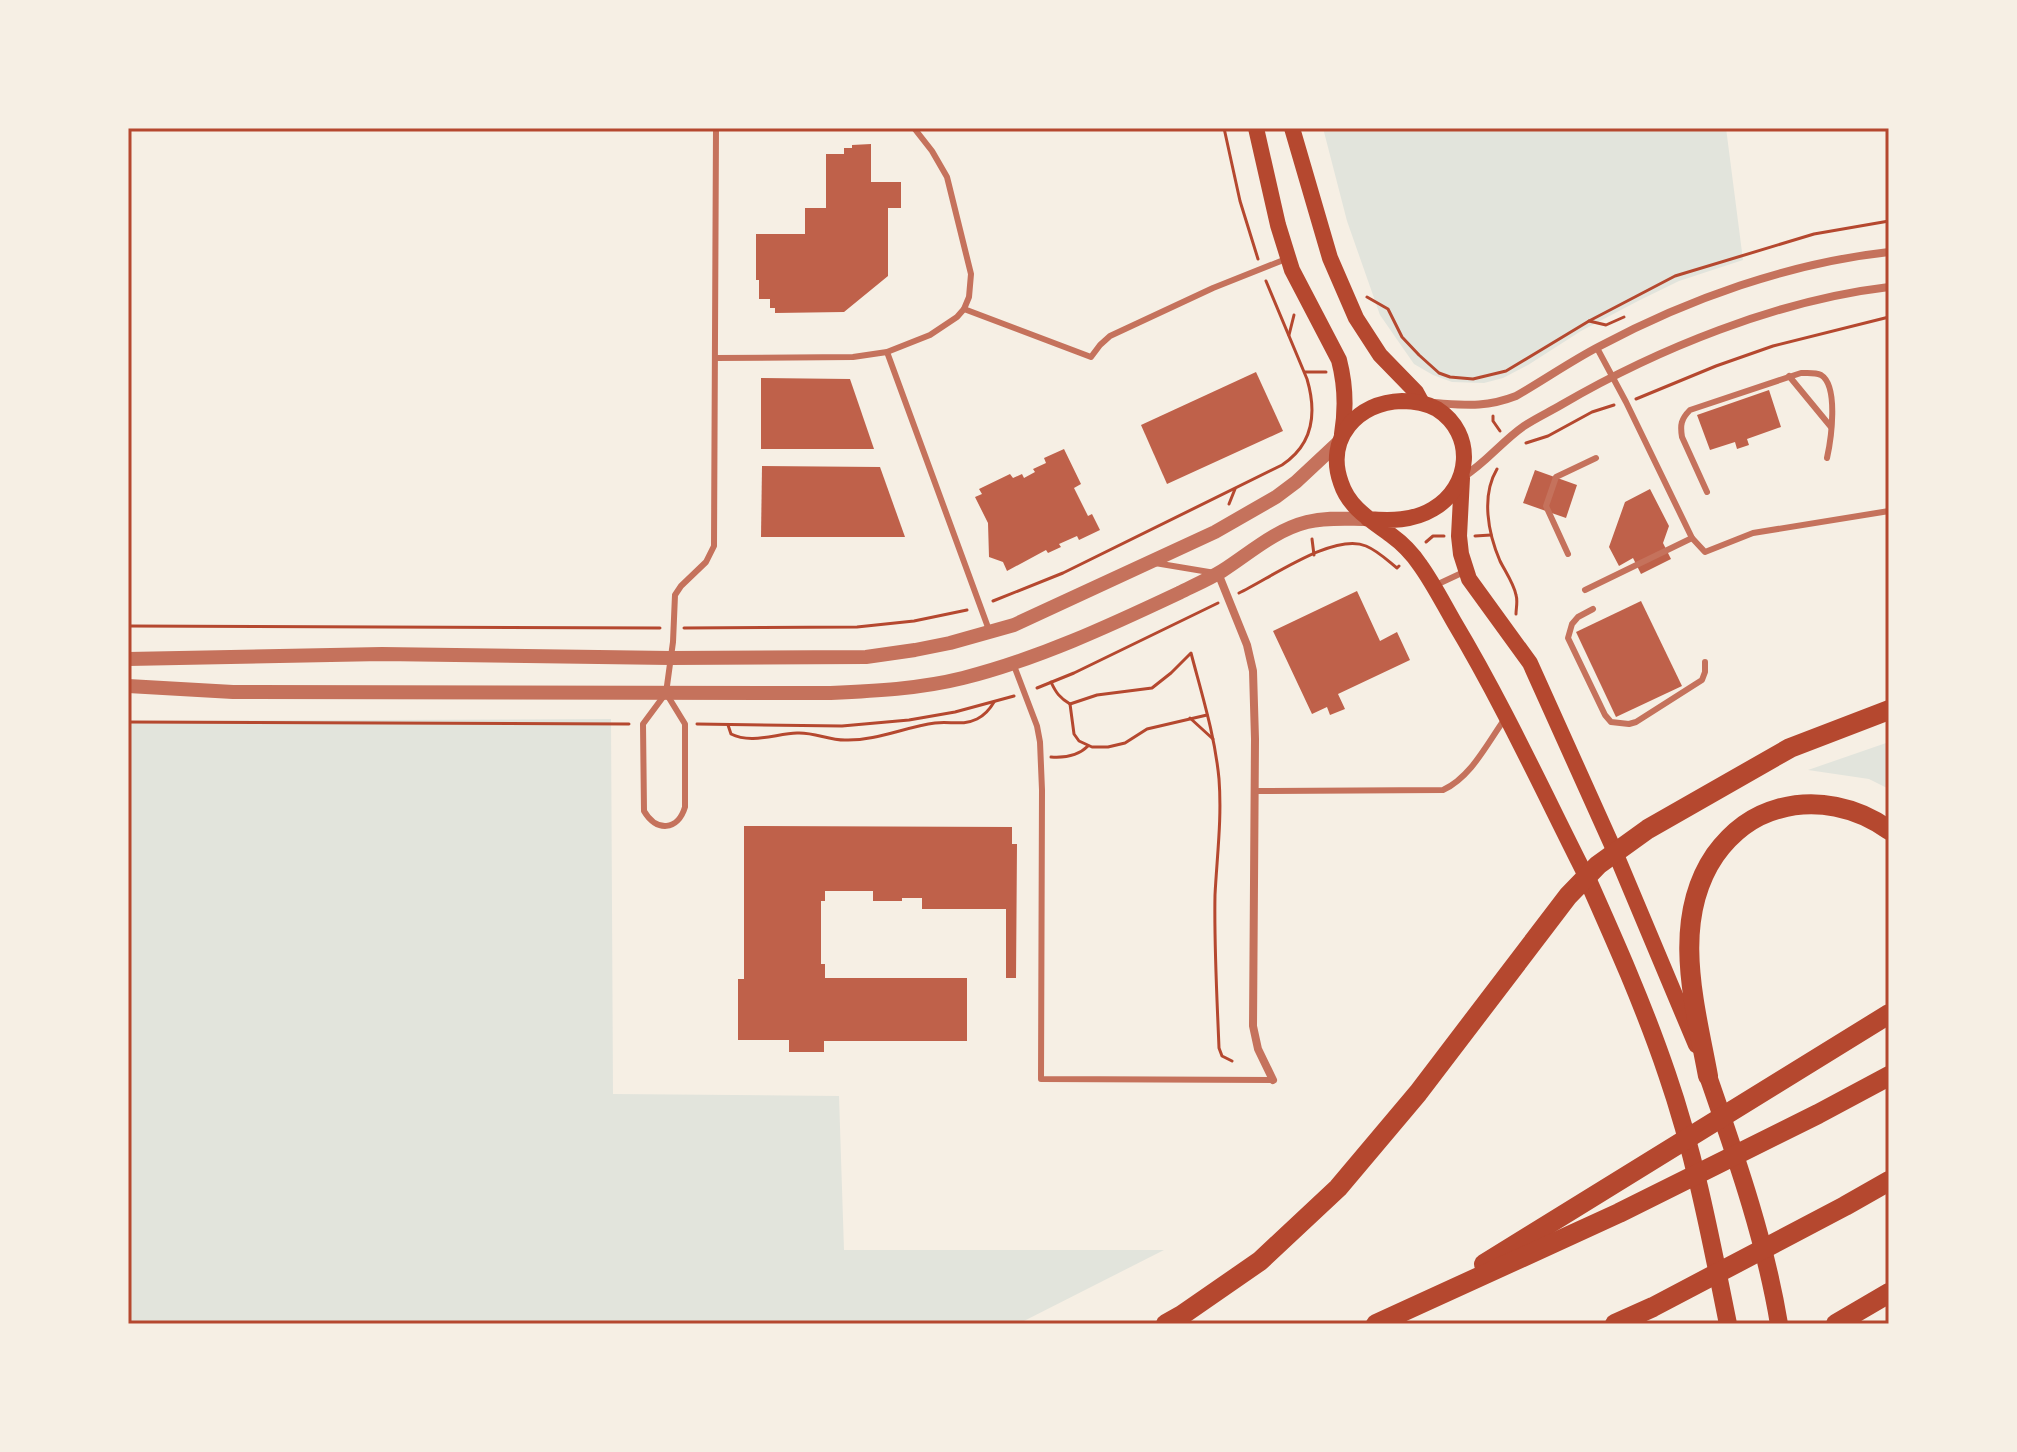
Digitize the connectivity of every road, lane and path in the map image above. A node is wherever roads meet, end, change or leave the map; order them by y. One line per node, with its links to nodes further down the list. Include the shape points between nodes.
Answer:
1 (716, 128): 16 (lane)
2 (914, 128): 11 (lane, via 947,177 971,274)
3 (1224, 128): 9 (path)
4 (1256, 128): 8 (main road)
5 (1292, 128): 20 (main road, via 1330,258 1356,318)
6 (1889, 221): 12 (path, via 1814,234 1675,276 1488,377 1439,373 1402,337)
7 (1889, 252): 14 (street, via 1738,287)
8 (1288, 258): 9 (lane); 22 (main road, via 1339,360)
9 (1261, 269): 11 (lane, via 1110,336 1091,357); 41 (path, via 1311,392 1310,430 1293,458 1063,573)
10 (1889, 287): 17 (street, via 1827,298 1727,328)
11 (964, 309): 15 (lane, via 930,335)
12 (1388, 309)
13 (1889, 317): 19 (path, via 1773,346)
14 (1597, 348): 17 (lane); 20 (street, via 1501,402)
15 (887, 352): 16 (lane); 41 (lane)
16 (715, 358): 45 (lane, via 714,546 677,592)
17 (1613, 376): 19 (lane); 27 (street, via 1524,426)
18 (1789, 376): 21 (lane); 21 (lane, via 1811,373 1825,379); 28 (lane, via 1684,416 1682,437)
19 (1626, 402): 23 (path); 31 (lane)
20 (1422, 403): 22 (main road, via 1375,406 1353,420); 27 (main road, via 1439,410 1458,433 1464,452)
21 (1831, 427): 25 (lane)
22 (1341, 440): 30 (main road, via 1336,465 1340,481); 33 (street, via 1276,497)
23 (1515, 448)
24 (1596, 458): 32 (lane, via 1556,477 1546,506)
25 (1827, 458)
26 (1499, 466): 40 (path, via 1490,489 1489,525)
27 (1462, 478): 30 (main road, via 1423,514); 35 (main road, via 1459,536)
28 (1707, 492)
29 (1889, 511): 31 (lane, via 1753,533 1705,552)
30 (1368, 519): 36 (street, via 1297,525); 37 (main road, via 1403,545)
31 (1692, 538): 39 (lane)
32 (1568, 554)
33 (1151, 562): 36 (lane); 46 (street)
34 (1397, 568): 38 (path, via 1365,545 1341,544 1291,564)
35 (1466, 571): 37 (lane); 71 (main road, via 1530,663)
36 (1218, 573): 50 (street); 69 (street, via 1251,658)
37 (1433, 587): 60 (main road)
38 (1247, 590)
39 (1585, 590)
40 (1516, 594)
41 (981, 606): 45 (path, via 857,627); 46 (lane)
42 (1207, 608): 51 (path)
43 (1593, 609): 49 (lane, via 1578,617 1568,638 1611,722 1636,722 1702,680)
44 (128, 626): 45 (path)
45 (674, 628): 47 (lane)
46 (990, 633): 47 (street, via 866,657)
47 (670, 658): 48 (street, via 368,654); 54 (lane)
48 (128, 659)
49 (1705, 662)
50 (1013, 663): 54 (street, via 892,690); 68 (lane, via 1037,726)
51 (1051, 682): 53 (path); 57 (path)
52 (128, 686): 54 (street, via 233,692)
53 (1040, 687)
54 (666, 693): 63 (lane); 64 (lane)
55 (1010, 697): 56 (path)
56 (994, 702): 65 (path, via 909,720 842,726); 65 (path, via 985,715 971,721 856,740 799,733 743,739 731,734)
57 (1070, 704): 59 (path, via 1152,688 1191,653); 67 (path, via 1074,734)
58 (1889, 710): 71 (highway, via 1790,748)
59 (1207, 715): 61 (path); 66 (path)
60 (1507, 717): 69 (lane, via 1464,777 1443,790); 72 (main road)
61 (1190, 718): 66 (path); 67 (path, via 1147,729 1125,743)
62 (128, 722): 63 (path)
63 (643, 724): 64 (lane, via 644,811 652,823 664,826 677,822 685,807)
64 (685, 724): 65 (path)
65 (728, 725)
66 (1213, 739): 74 (path, via 1221,807 1214,961 1219,1048)
67 (1088, 746): 68 (path, via 1069,756)
68 (1041, 758): 77 (lane, via 1041,1079)
69 (1254, 791): 77 (street, via 1253,1026)
70 (1889, 830): 75 (highway, via 1835,807 1788,806 1744,825 1719,849 1701,880 1689,934 1693,995)
71 (1615, 852): 72 (highway); 75 (main road)
72 (1586, 876): 81 (highway, via 1338,1188 1260,1261); 84 (main road, via 1668,1075)
73 (1889, 1014): 80 (highway)
74 (1232, 1061)
75 (1708, 1076): 85 (main road, via 1749,1199)
76 (1889, 1076): 80 (highway, via 1619,1213)
77 (1273, 1080)
78 (1889, 1181): 83 (highway)
79 (1889, 1293): 86 (highway)
80 (1408, 1311): 82 (highway)
81 (1166, 1324)
82 (1376, 1324)
83 (1615, 1324)
84 (1728, 1324)
85 (1779, 1324)
86 (1836, 1324)

